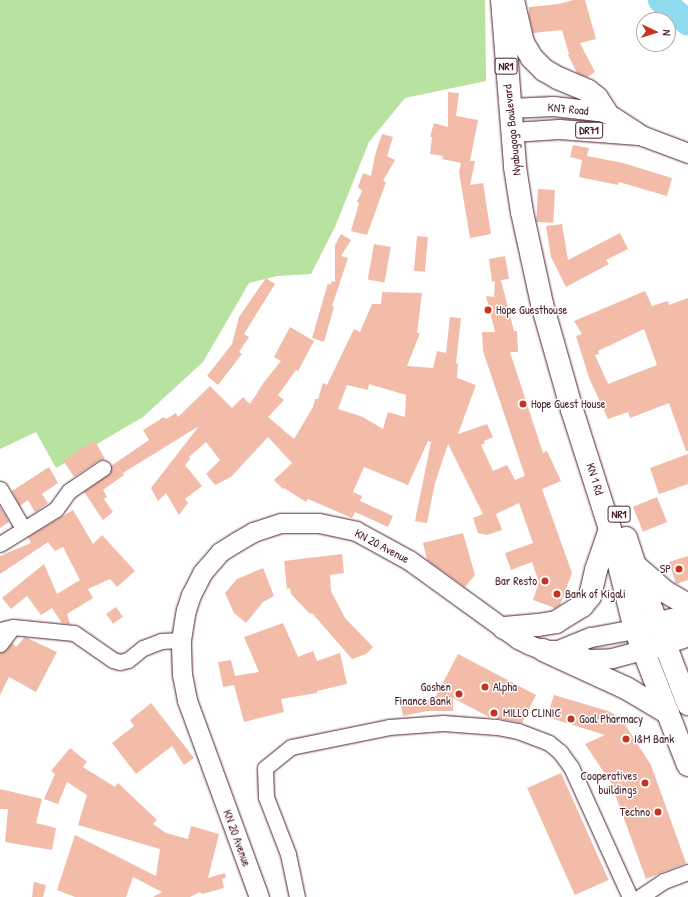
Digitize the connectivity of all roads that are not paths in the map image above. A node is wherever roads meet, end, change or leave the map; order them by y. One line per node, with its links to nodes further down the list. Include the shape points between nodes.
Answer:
1 (502, 0): 3 (highway, Nyabugogo Boulevard / NR1)
2 (512, 0): 3 (highway, Nyabugogo Boulevard / NR1); 4 (highway, via 523,43 532,58 544,70 588,91 597,98)
3 (514, 108): 4 (main road, KN7 Road / DR71, via 553,106); 5 (highway, NR1)
4 (606, 112): 6 (main road, KN7 Road / DR71)
5 (516, 131): 6 (main road, KN7 Road / DR71, via 560,129); 8 (highway, NR1)
6 (643, 136): 7 (main road, KN7 Road / DR71)
7 (688, 153)
8 (526, 214): 12 (highway, KN 1 Rd / NR1, via 542,304); 14 (highway, KN 1 Rd / NR1, via 551,303)
9 (103, 468): 11 (street, via 69,491 56,509)
10 (0, 489): 11 (street)
11 (23, 528): 13 (street)
12 (610, 529): 19 (highway, via 590,596 582,606 556,622); 20 (highway, KN 1 Rd / NR1)
13 (0, 544)
14 (635, 566): 15 (highway, via 664,591); 17 (highway, KN 1 Rd / NR1)
15 (688, 606)
16 (688, 616): 17 (highway)
17 (657, 623): 20 (highway); 24 (highway, KN 1 Rd / NR1)
18 (6, 628): 22 (street, via 74,633 113,660 120,662 161,641); 23 (street)
19 (504, 628): 22 (main road, KN 20 Avenue, via 409,560 367,535 332,525 298,522 281,523 254,532 220,552 196,584 186,610); 25 (main road, KN 20 Avenue, via 524,642)
20 (635, 629): 25 (main road); 26 (highway, KN 1 Rd / NR1)
21 (688, 635): 24 (highway)
22 (181, 640): 33 (main road, KN 20 Avenue, via 182,675 187,700)
23 (0, 644)
24 (664, 644): 26 (highway); 28 (highway, KN 1 Rd / NR1)
25 (551, 650): 26 (main road, KN 20 Avenue, via 579,658 602,659); 29 (highway, via 626,688)
26 (642, 650): 29 (highway, KN 1 Rd / NR1)
27 (688, 670): 28 (highway)
28 (686, 697)
29 (668, 713): 30 (highway, KN 1 Rd / NR1)
30 (688, 766)
31 (688, 872): 32 (street, via 664,881)
32 (639, 896): 34 (street, via 572,767 560,752 549,743 518,731 443,723 389,726 291,747 266,768 266,797 288,854)
33 (259, 897)
34 (296, 897)

